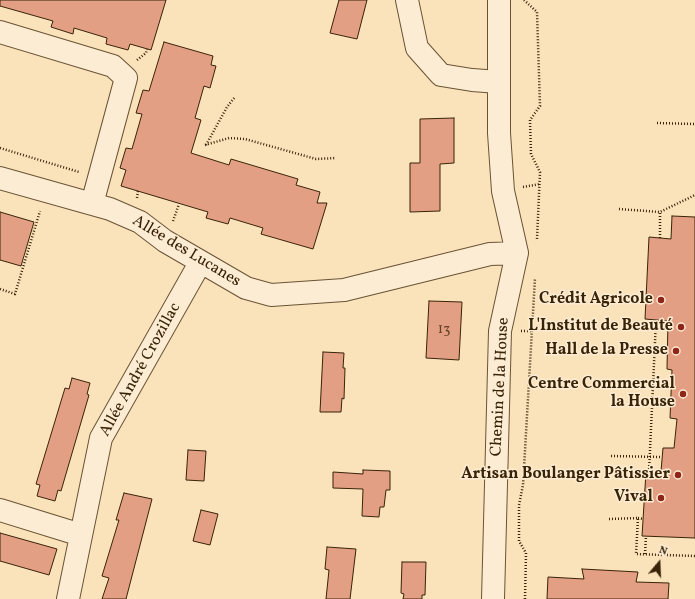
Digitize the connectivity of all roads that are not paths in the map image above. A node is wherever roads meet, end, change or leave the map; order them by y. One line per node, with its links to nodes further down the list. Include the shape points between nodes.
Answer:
1 (407, 0): 5 (street, via 418,48 441,75)
2 (490, 0): 5 (street, Chemin de la House)
3 (499, 0): 5 (street, Chemin de la House)
4 (0, 32): 7 (street, via 113,66 126,78)
5 (499, 82): 8 (street, Chemin de la House, via 503,191)
6 (0, 178): 7 (street, Allée des Lucanes)
7 (92, 204): 9 (street, Allée des Lucanes, via 140,222)
8 (517, 252): 9 (street, Allée des Lucanes, via 490,254 344,290 271,295 246,288); 13 (street, Chemin de la House, via 500,331)
9 (200, 263): 11 (street, Allée André Crozillac, via 101,438)
10 (0, 510): 11 (street)
11 (81, 535): 12 (street, Allée André Crozillac)
12 (68, 599)
13 (493, 599)

